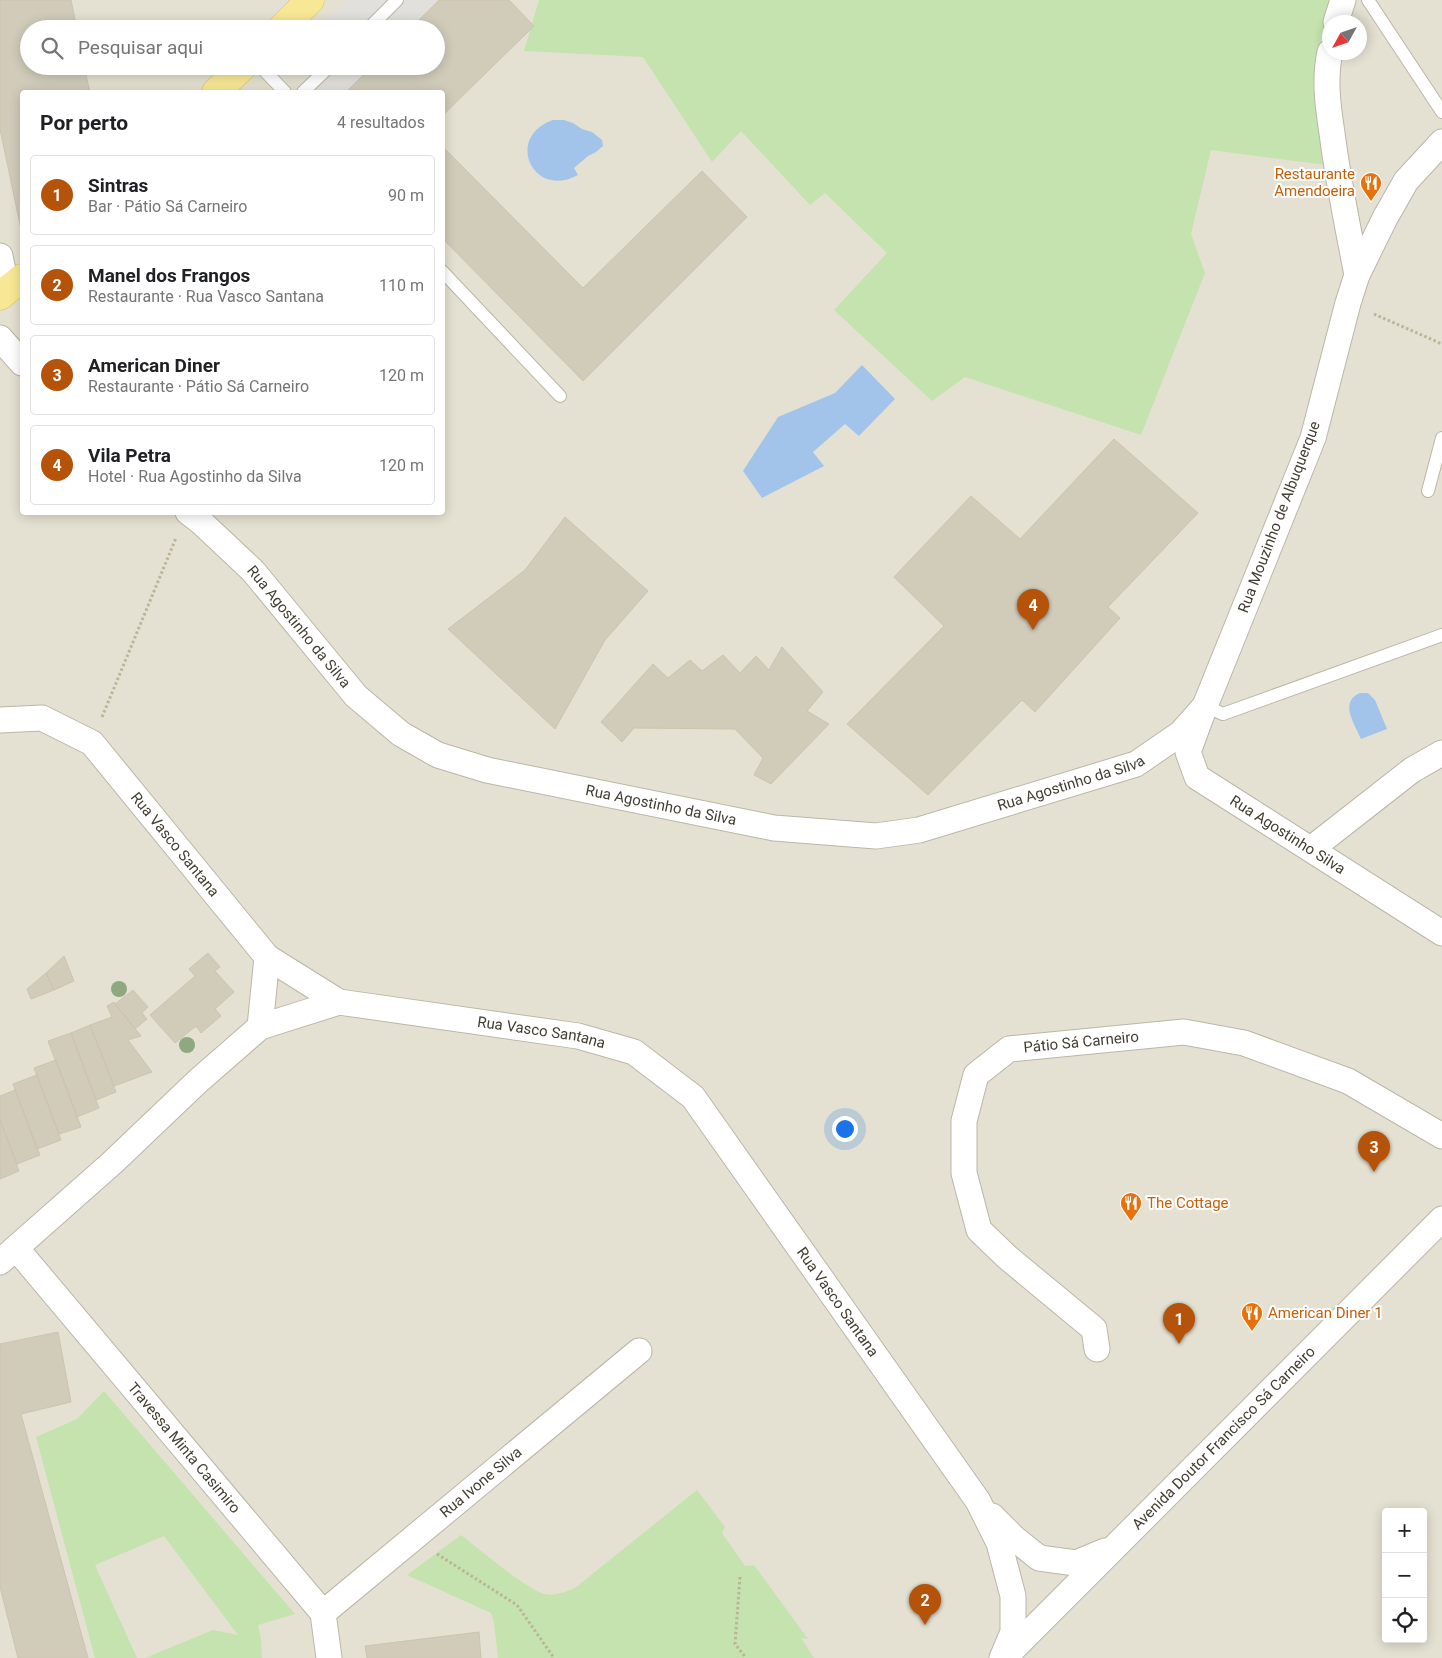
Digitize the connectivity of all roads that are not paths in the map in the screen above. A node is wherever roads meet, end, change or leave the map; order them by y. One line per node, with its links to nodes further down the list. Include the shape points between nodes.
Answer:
1 (310, 0): 6 (main road)
2 (397, 0): 7 (lane)
3 (1343, 0): 5 (street)
4 (1368, 0): 15 (lane)
5 (1338, 15)
6 (290, 20)
7 (377, 20)
8 (1328, 60): 19 (street, via 1328,106)
9 (234, 75): 12 (main road)
10 (268, 75): 13 (lane)
11 (321, 75): 14 (lane)
12 (218, 90)
13 (282, 90)
14 (305, 90)
15 (1442, 112)
16 (1442, 142): 19 (street, Rua Mouzinho de Albuquerque, via 1406,181)
17 (0, 256): 20 (street)
18 (445, 273): 21 (lane)
19 (1357, 274): 26 (street, Rua Mouzinho de Albuquerque, via 1313,438)
20 (10, 288)
21 (560, 396)
22 (1442, 438): 23 (lane)
23 (1428, 491)
24 (183, 522): 26 (street, Rua Agostinho da Silva, via 202,523 253,571 356,696 401,734 438,755 487,770 774,828 876,836 919,830 1136,764 1181,733)
25 (1442, 635): 26 (lane, via 1223,714)
26 (1204, 706): 29 (street, Rua Agostinho Silva, via 1188,752 1197,777)
27 (0, 720): 31 (street, Rua Vasco Santana, via 42,718 92,743)
28 (1442, 753): 29 (street, via 1412,770)
29 (1311, 849): 30 (street, Rua Agostinho Silva)
30 (1442, 934)
31 (267, 957): 32 (street, Rua Vasco Santana); 33 (street)
32 (339, 1002): 33 (street); 39 (street, Rua Vasco Santana, via 578,1036 634,1052 694,1097)
33 (260, 1028): 36 (street)
34 (1442, 1136): 37 (street, Pátio Sá Carneiro, via 1348,1081 1244,1043 1184,1032 1009,1049 976,1075 964,1121 964,1173 979,1230 1094,1329)
35 (1442, 1219): 40 (street, Avenida Doutor Francisco Sá Carneiro)
36 (8, 1255): 41 (street, Travessa Minta Casimiro)
37 (1097, 1349)
38 (639, 1350): 41 (street, Rua Ivone Silva)
39 (978, 1501): 40 (street, Rua Vasco Santana, via 1039,1558 1076,1563); 43 (street, Rua Vasco Santana, via 999,1542 1013,1596 1013,1632)
40 (1113, 1548): 43 (street, Avenida Doutor Francisco Sá Carneiro)
41 (323, 1613): 42 (street)
42 (329, 1658)
43 (1003, 1658)

